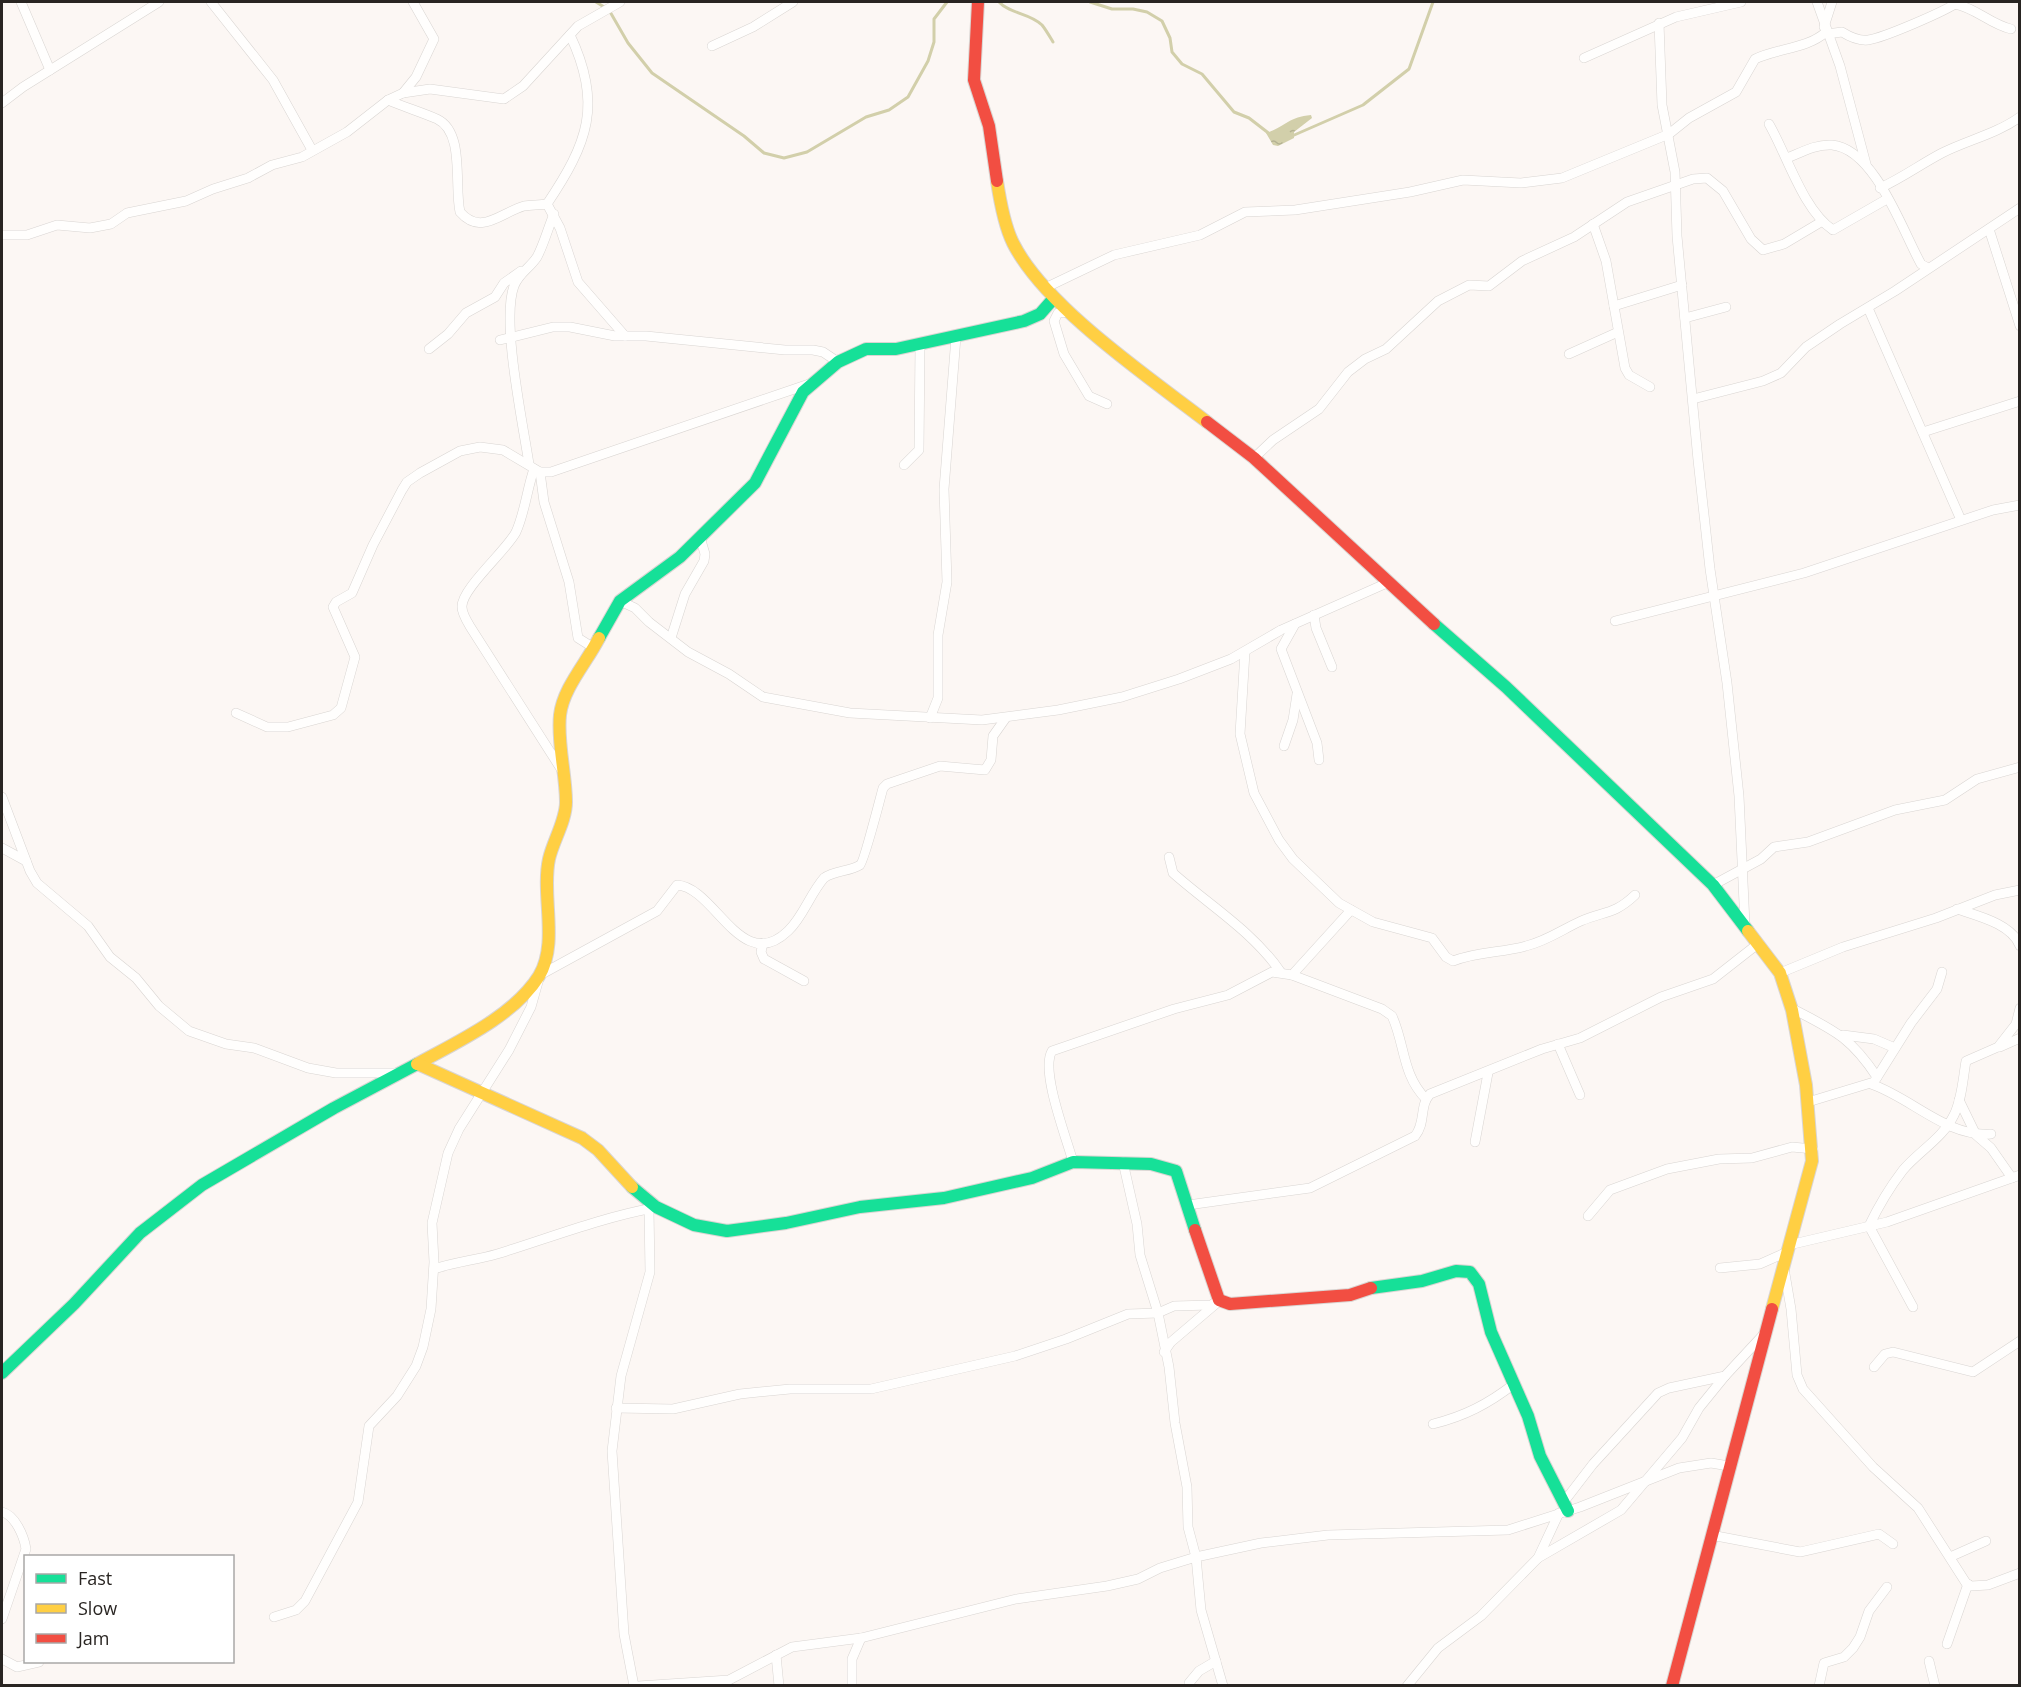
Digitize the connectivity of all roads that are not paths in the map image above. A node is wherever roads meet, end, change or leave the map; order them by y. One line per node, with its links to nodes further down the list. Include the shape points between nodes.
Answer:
1 (21, 2): 18 (street)
2 (159, 2): 18 (street)
3 (212, 2): 25 (street, via 273,80)
4 (413, 2): 19 (street, via 434,39 416,77)
5 (620, 2): 15 (street, via 578,26)
6 (793, 2): 16 (street)
7 (978, 2): 41 (street, via 974,80 989,126 1000,199 1013,243)
8 (1741, 2): 12 (street)
9 (1817, 2): 14 (street)
10 (1832, 2): 14 (street)
11 (1956, 3): 13 (street); 14 (street, via 1866,40)
12 (1659, 23): 17 (street); 24 (street, via 1662,105)
13 (2011, 29)
14 (1826, 31): 24 (street, via 1802,45 1755,59 1736,92 1689,118); 27 (street, via 1840,66)
15 (570, 35): 19 (street, via 523,86 504,99 430,89); 31 (street, via 587,76 586,122 579,147)
16 (712, 46)
17 (1584, 58)
18 (50, 70): 21 (street)
19 (403, 93): 20 (street)
20 (388, 100): 25 (street, via 347,132); 31 (street, via 449,127 454,139 460,212 470,221 480,224 524,206)
21 (2, 103)
22 (2019, 117): 29 (street)
23 (1769, 124): 26 (street)
24 (1669, 135): 28 (street); 41 (street, via 1554,180 1463,180 1295,210 1245,212 1200,235 1114,255)
25 (312, 150): 37 (street, via 303,157 272,165 186,201 127,213 111,224 90,228 57,225 27,235)
26 (1788, 158): 27 (street, via 1810,148 1835,146); 34 (street)
27 (1866, 164): 29 (street)
28 (1675, 187): 34 (street, via 1707,178 1723,191 1750,238 1763,250 1784,244); 35 (street, via 1641,195); 40 (street)
29 (1880, 188): 30 (street)
30 (1887, 199): 34 (street, via 1837,229); 39 (street, via 1921,264)
31 (547, 204): 33 (street)
32 (2019, 208): 36 (street)
33 (554, 214): 38 (street, via 536,258); 52 (street, via 578,282)
34 (1821, 222)
35 (1593, 224): 43 (street, via 1606,261); 66 (street, via 1522,261 1489,286 1469,285 1438,301 1386,349 1352,368 1319,409)
36 (1989, 229): 39 (street); 50 (street)
37 (2, 234)
38 (526, 268): 54 (street, via 519,275 512,296); 57 (street, via 504,283 495,297 462,315 448,334)
39 (1928, 268): 45 (street)
40 (1683, 285): 43 (street); 47 (street)
41 (1045, 288): 42 (street)
42 (1054, 298): 46 (street); 48 (street, via 1040,314)
43 (1614, 306): 51 (street)
44 (1726, 307): 47 (street)
45 (1868, 308): 62 (street, via 1806,347 1775,376); 65 (street)
46 (1070, 312): 49 (street, via 1058,313); 66 (street)
47 (1685, 318): 62 (street)
48 (1024, 321): 49 (street); 53 (street)
49 (1054, 321): 64 (street, via 1064,354 1089,396)
50 (2019, 326)
51 (1618, 332): 58 (street); 61 (street, via 1626,372)
52 (625, 336): 54 (street, via 559,327); 59 (street, via 813,350)
53 (956, 337): 56 (street); 84 (street, via 944,489 947,582 938,634 938,698)
54 (511, 338): 55 (street); 68 (street)
55 (500, 340)
56 (920, 345): 59 (street, via 896,350 866,349); 67 (street, via 919,450)
57 (429, 349)
58 (1569, 354)
59 (838, 362): 60 (street)
60 (813, 382): 68 (street, via 551,472); 71 (street, via 803,392 755,483)
61 (1650, 387)
62 (1693, 399): 73 (street)
63 (2019, 401): 65 (street)
64 (1107, 404)
65 (1923, 432): 70 (street)
66 (1254, 458): 72 (street)
67 (904, 465)
68 (534, 468): 79 (street, via 569,582 578,638); 83 (street, via 503,450 469,448 407,482 372,545 352,593 333,607 355,657 341,708 333,715 288,728 267,727); 89 (street, via 521,520 511,542 485,569 462,608 467,622)
69 (2019, 505): 70 (street)
70 (1961, 520): 73 (street, via 1853,558)
71 (700, 537): 74 (street, via 680,557); 78 (street, via 704,561 685,594)
72 (1387, 583): 75 (street); 95 (street, via 1506,687)
73 (1715, 595): 76 (street); 94 (street, via 1739,796)
74 (620, 601): 78 (street, via 635,608); 79 (street)
75 (1314, 615): 77 (street); 81 (street)
76 (1616, 621)
77 (1296, 622): 80 (street); 82 (street, via 1281,649)
78 (671, 638): 84 (street, via 763,697 849,713)
79 (594, 648): 89 (street, via 564,698 559,729)
80 (1245, 652): 85 (street, via 1122,697); 99 (street, via 1240,734 1254,793 1293,859 1329,895)
81 (1332, 667)
82 (1297, 694): 86 (street); 87 (street, via 1317,743)
83 (236, 714)
84 (930, 718): 85 (street)
85 (1005, 719): 101 (street, via 993,736 991,760 985,770 940,766 887,784 864,861 859,866 830,873 787,933)
86 (1284, 746)
87 (1319, 760)
88 (2019, 767): 94 (street, via 1977,779 1945,800 1895,810 1808,842 1783,844)
89 (563, 772): 107 (street, via 566,805 549,860 548,940)
90 (2, 796): 93 (street)
91 (2, 848): 93 (street)
92 (1169, 857): 104 (street, via 1173,873 1263,948)
93 (26, 861): 119 (street, via 37,883 88,926 110,957 189,1031 226,1044 254,1048 308,1068 336,1073)
94 (1741, 868): 95 (street); 100 (street)
95 (1713, 885): 100 (street)
96 (2019, 890): 98 (street)
97 (1635, 895): 99 (street, via 1625,905 1583,920 1539,943 1478,952 1453,961 1432,938 1373,922)
98 (1957, 909): 103 (street, via 2007,930 2017,938); 106 (street, via 1843,947)
99 (1351, 910): 108 (street)
100 (1745, 925): 102 (street)
101 (763, 943): 107 (street, via 744,938 692,891 677,885 657,911); 109 (street, via 764,959)
102 (1759, 943): 106 (street); 115 (street, via 1713,979 1661,997 1580,1038)
103 (2019, 946)
104 (1280, 971): 108 (street); 132 (street, via 1264,975 1228,995 1174,1009 1052,1051 1048,1065)
105 (1942, 972): 117 (street, via 1937,989)
106 (1780, 973): 110 (street)
107 (540, 975): 118 (street, via 486,1027); 122 (street, via 531,1007)
108 (1292, 975): 124 (street, via 1392,1016 1414,1088)
109 (804, 981)
110 (1791, 1008): 113 (street); 126 (street)
111 (2019, 1008): 112 (street)
112 (2016, 1024): 114 (street); 116 (street)
113 (1841, 1035): 117 (street, via 1874,1039); 121 (street, via 1862,1053)
114 (2015, 1040): 116 (street)
115 (1558, 1044): 120 (street); 123 (street)
116 (1998, 1047): 125 (street, via 1966,1061)
117 (1895, 1048): 121 (street)
118 (418, 1064): 119 (street); 122 (street)
119 (401, 1073): 150 (street, via 202,1185 140,1233)
120 (1488, 1073): 124 (street); 130 (street)
121 (1874, 1081): 126 (street); 127 (street)
122 (482, 1093): 136 (street, via 582,1138); 142 (street, via 447,1153 432,1223)
123 (1580, 1095)
124 (1426, 1099): 135 (street, via 1415,1136 1318,1185)
125 (1959, 1100): 127 (street); 129 (street)
126 (1808, 1102): 131 (street)
127 (1948, 1125): 129 (street); 138 (street, via 1903,1171)
128 (1991, 1134): 129 (street)
129 (1976, 1135): 134 (street)
130 (1475, 1142)
131 (1813, 1149): 137 (street, via 1792,1147 1752,1158 1719,1159 1667,1169 1610,1190); 139 (street)
132 (1073, 1162): 133 (street); 136 (street, via 1032,1178 944,1198 860,1207 740,1230 707,1228)
133 (1123, 1162): 135 (street, via 1172,1168 1179,1176); 145 (street, via 1140,1255)
134 (2016, 1177): 138 (street)
135 (1188, 1205): 143 (street)
136 (652, 1208): 142 (street); 153 (street, via 650,1272 628,1344)
137 (1588, 1216)
138 (1869, 1226): 139 (street); 144 (street)
139 (1788, 1248): 140 (street); 141 (street, via 1760,1264)
140 (1783, 1266): 146 (street); 163 (street, via 1797,1375 1803,1389 1873,1467 1918,1508)
141 (1720, 1268)
142 (434, 1269): 170 (street, via 423,1347 397,1396 369,1426 355,1511 305,1601 296,1610)
143 (1219, 1300): 145 (street, via 1211,1305 1174,1306); 148 (street); 152 (street, via 1242,1305 1339,1296 1466,1271 1479,1284 1491,1332)
144 (1913, 1307)
145 (1158, 1313): 148 (street); 153 (street, via 1121,1316 1066,1340 1015,1356 871,1389 800,1389 740,1394 672,1409)
146 (1765, 1334): 151 (street); 155 (street)
147 (2019, 1341): 149 (street, via 1973,1372 1893,1352 1885,1354)
148 (1164, 1352): 162 (street, via 1187,1487 1188,1527)
149 (1874, 1367)
150 (2, 1373)
151 (1725, 1376): 156 (street, via 1699,1408 1682,1438); 157 (street, via 1658,1393 1593,1464)
152 (1514, 1384): 154 (street, via 1489,1403); 157 (street, via 1532,1426 1539,1456)
153 (616, 1408): 180 (street, via 612,1451 619,1572 624,1634)
154 (1433, 1424)
155 (1729, 1466): 156 (street, via 1696,1464); 159 (street)
156 (1643, 1482): 157 (street); 164 (street, via 1615,1515)
157 (1563, 1509): 162 (street, via 1508,1530 1328,1535); 164 (street)
158 (2, 1512): 171 (street, via 13,1519 26,1549)
159 (1711, 1535): 161 (street, via 1800,1552 1880,1534); 186 (street)
160 (1986, 1541): 163 (street)
161 (1893, 1544)
162 (1196, 1557): 172 (street, via 1128,1581 1016,1599); 176 (street, via 1201,1610)
163 (1950, 1557): 168 (street)
164 (1538, 1558): 185 (street, via 1482,1616 1438,1648)
165 (2019, 1573): 166 (street)
166 (2008, 1577): 167 (street); 168 (street, via 1977,1587)
167 (2019, 1581)
168 (1968, 1584): 173 (street)
169 (1887, 1587): 187 (street, via 1869,1611 1853,1648 1844,1657 1824,1663)
170 (274, 1617)
171 (2, 1619)
172 (861, 1638): 174 (street, via 806,1644); 183 (street, via 852,1659)
173 (1947, 1644)
174 (776, 1655): 181 (street, via 729,1680); 182 (street)
175 (2, 1659): 178 (street, via 17,1667)
176 (1216, 1661): 179 (street); 184 (street)
177 (1929, 1661): 188 (street)
178 (35, 1663)
179 (1189, 1683)
180 (634, 1686)
181 (639, 1686)
182 (779, 1686)
183 (852, 1686)
184 (1223, 1686)
185 (1407, 1686)
186 (1672, 1686)
187 (1819, 1686)
188 (1935, 1686)

